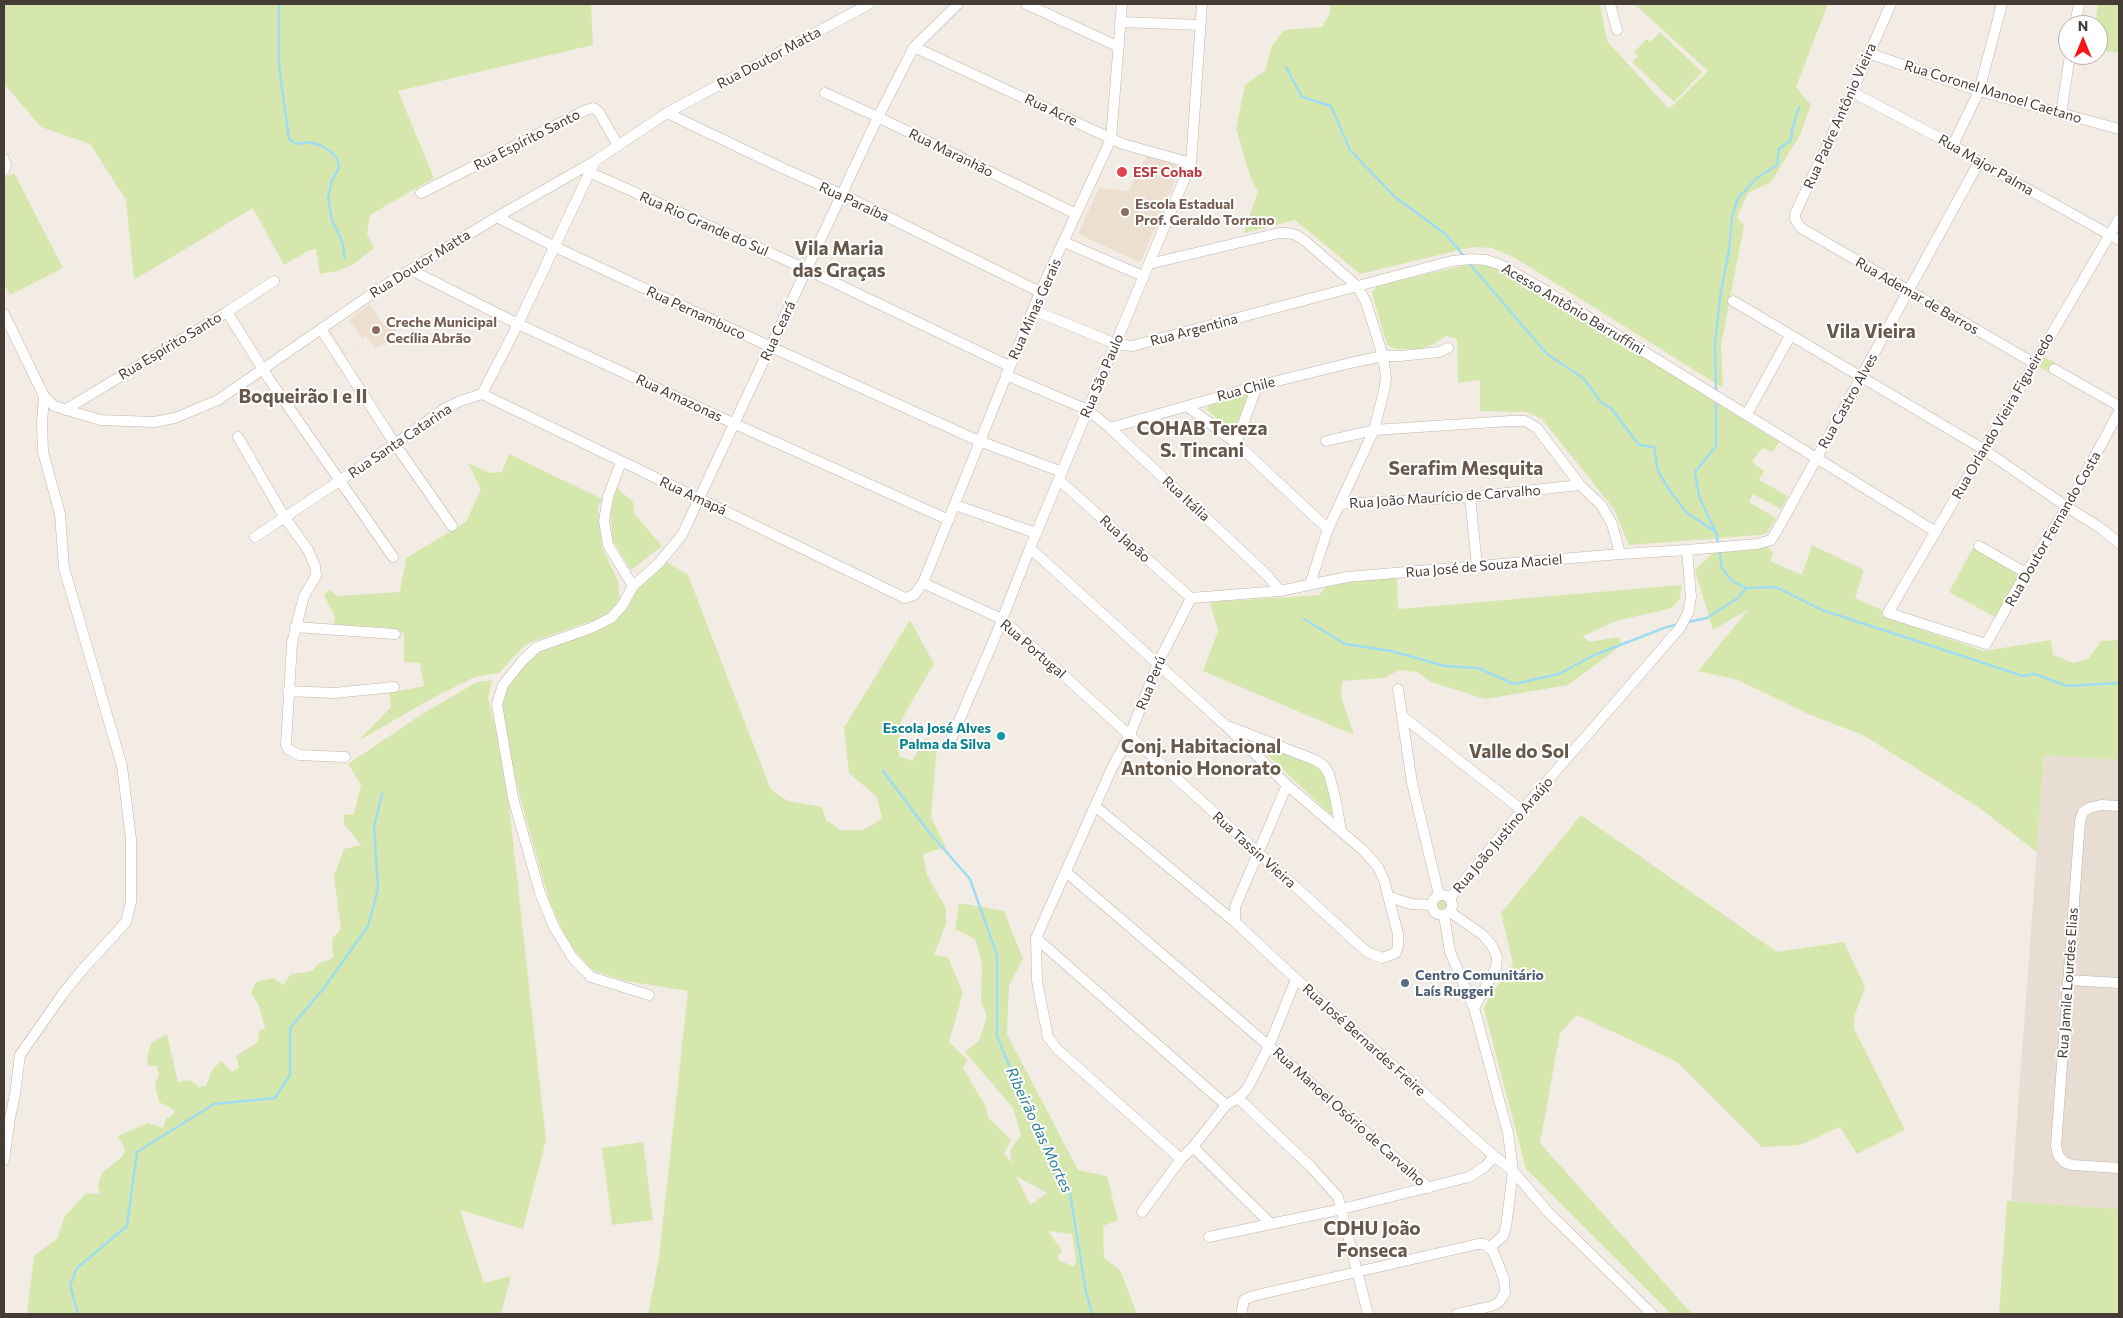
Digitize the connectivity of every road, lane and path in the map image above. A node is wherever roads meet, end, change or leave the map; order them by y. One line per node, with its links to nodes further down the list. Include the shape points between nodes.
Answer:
1 (869, 4): 19 (street, Rua Doutor Matta)
2 (958, 4): 12 (street, Rua Ceará)
3 (1026, 4): 13 (street)
4 (1122, 4): 9 (street, Rua Minas Gerais)
5 (1202, 4): 10 (street, Rua São Paulo)
6 (1610, 4): 11 (street)
7 (1891, 4): 14 (street, Rua Padre Antônio Vieira)
8 (2002, 4): 16 (street)
9 (1120, 22): 10 (street); 13 (street, Rua Minas Gerais)
10 (1200, 25): 29 (street, Rua São Paulo)
11 (1617, 30)
12 (914, 47): 21 (street, Rua Ceará); 23 (street, Rua Acre)
13 (1119, 47): 23 (street, Rua Minas Gerais)
14 (1868, 53): 16 (street, Rua Coronel Manoel Caetano); 17 (street, Rua Padre Antônio Vieira)
15 (2068, 65): 20 (street)
16 (1979, 91): 20 (street, Rua Coronel Manoel Caetano); 25 (street)
17 (1852, 92): 25 (street, Rua Major Palma); 37 (street, Rua Padre Antônio Vieira, via 1795,214)
18 (825, 93): 21 (street, Rua Maranhão)
19 (668, 113): 24 (street, Rua Doutor Matta); 33 (street, Rua Paraíba)
20 (2061, 114): 22 (street, Rua Coronel Manoel Caetano)
21 (878, 117): 33 (street, Rua Ceará); 34 (street, Rua Maranhão)
22 (2119, 130)
23 (1111, 139): 29 (street, Rua Acre); 34 (street, Rua Minas Gerais)
24 (618, 145): 27 (street, Rua Doutor Matta); 32 (street, Rua Espírito Santo, via 593,108)
25 (1953, 145): 28 (street, Rua Major Palma)
26 (4, 159): 30 (street)
27 (595, 161): 31 (street); 35 (street, Rua Doutor Matta)
28 (1979, 162): 38 (street, Rua Major Palma); 47 (street, Rua Castro Alves)
29 (1191, 163): 41 (street, Rua São Paulo)
30 (4, 170)
31 (589, 172): 40 (street); 43 (street, Rua Rio Grande do Sul)
32 (420, 193)
33 (843, 195): 43 (street, Rua Ceará); 48 (street, Rua Paraíba)
34 (1076, 214): 39 (street, Rua Minas Gerais)
35 (497, 217): 40 (street, Rua Pernambuco); 42 (street, Rua Doutor Matta)
36 (2119, 219): 38 (street, Rua Orlando Vieira Figueiredo)
37 (1801, 228): 47 (street, Rua Ademar de Barros)
38 (2115, 237): 60 (street, Rua Orlando Vieira Figueiredo)
39 (1064, 242): 44 (street); 48 (street, Rua Minas Gerais)
40 (555, 247): 53 (street); 57 (street, Rua Pernambuco)
41 (1149, 264): 44 (street, Rua São Paulo); 46 (street, via 1279,233 1296,235 1304,240)
42 (411, 270): 53 (street, Rua Amazonas); 54 (street, Rua Doutor Matta)
43 (806, 270): 57 (street, Rua Ceará); 63 (street, Rua Rio Grande do Sul)
44 (1143, 276): 56 (street, Rua São Paulo)
45 (274, 281): 51 (street, Rua Espírito Santo)
46 (1357, 286): 56 (street, Rua Argentina, via 1150,342 1132,346); 59 (street, via 1366,302); 73 (street, Acesso Antônio Barruffini, via 1452,262 1486,260 1546,291)
47 (1908, 291): 60 (street, Rua Ademar de Barros); 64 (street, Rua Castro Alves)
48 (1040, 292): 50 (street, Rua Minas Gerais)
49 (1733, 301): 55 (street)
50 (1033, 310): 56 (street, Rua Argentina); 63 (street, Rua Minas Gerais)
51 (227, 312): 61 (street); 70 (street, Rua Espírito Santo)
52 (4, 314): 67 (street, Rua Doutor Matta)
53 (518, 324): 66 (street); 74 (street, Rua Amazonas)
54 (321, 329): 61 (street, Rua Doutor Matta); 81 (street)
55 (1790, 336): 64 (street); 73 (street)
56 (1116, 344): 71 (street, Rua São Paulo)
57 (771, 347): 74 (street, Rua Ceará); 78 (street, Rua Pernambuco)
58 (1448, 348): 59 (street, Rua Chile, via 1439,352)
59 (1383, 356): 65 (street, Rua Chile); 76 (street, via 1386,378)
60 (2034, 363): 82 (street, Rua Orlando Vieira Figueiredo)
61 (263, 369): 70 (street, Rua Doutor Matta, via 218,400 175,418 154,422 100,420); 86 (street)
62 (2054, 369): 69 (street)
63 (1007, 370): 71 (street, Rua Itália); 78 (street, Rua Minas Gerais)
64 (1861, 378): 82 (street); 83 (street, Rua Castro Alves)
65 (1257, 386): 68 (street, Rua Chile); 80 (street)
66 (482, 394): 81 (street, Rua Santa Catarina, via 444,409); 84 (street, Rua Amapá)
67 (44, 396): 70 (street, Rua Doutor Matta, via 54,406); 152 (street, via 43,452 60,514 64,568 122,766 131,839 131,902 126,922 62,995 20,1054)
68 (1187, 406): 75 (street, Rua Chile); 80 (street)
69 (2119, 406)
70 (65, 410)
71 (1088, 410): 75 (street, Rua Itália); 85 (street, Rua São Paulo)
72 (2119, 412): 92 (street, Rua Doutor Fernando Costa)
73 (1747, 414): 83 (street, Acesso Antônio Barruffini)
74 (735, 424): 89 (street, Rua Ceará); 94 (street, Rua Amazonas)
75 (1110, 428): 112 (street, Rua Itália, via 1267,575)
76 (1374, 430): 79 (street); 87 (street, via 1525,422 1537,428); 90 (street)
77 (238, 437): 93 (street)
78 (980, 441): 85 (street, Rua Japão); 91 (street, Rua Minas Gerais)
79 (1326, 441)
80 (1236, 443): 96 (street)
81 (395, 444): 86 (street, Rua Santa Catarina); 95 (street)
82 (1983, 449): 92 (street); 97 (street, Rua Orlando Vieira Figueiredo)
83 (1816, 459): 97 (street, Acesso Antônio Barruffini); 99 (street, Rua Castro Alves)
84 (621, 462): 89 (street, Rua Amapá); 111 (street, via 608,497 604,521 608,545)
85 (1060, 476): 98 (street, Rua São Paulo); 113 (street, Rua Japão)
86 (341, 480): 93 (street, Rua Santa Catarina); 106 (street)
87 (1580, 485): 88 (street, Rua João Maurício de Carvalho); 105 (street, via 1600,505 1612,524)
88 (1470, 497): 90 (street, Rua João Maurício de Carvalho); 107 (street)
89 (700, 499): 109 (street, Rua Amapá, via 905,598 918,593); 111 (street, Rua Ceará, via 682,535 659,563)
90 (1340, 504): 96 (street)
91 (955, 505): 94 (street, Rua Minas Gerais); 98 (street)
92 (2067, 508): 101 (street); 108 (street, Rua Doutor Fernando Costa)
93 (285, 518): 100 (street, Rua Santa Catarina); 115 (street, via 308,550 316,576 304,596)
94 (949, 520): 109 (street, Rua Minas Gerais)
95 (452, 526)
96 (1328, 529): 110 (street)
97 (1936, 532): 117 (street, Rua Orlando Vieira Figueiredo, via 1888,613)
98 (1036, 533): 103 (street, Rua São Paulo)
99 (1776, 534): 104 (street, Rua José de Souza Maciel, via 1764,543)
100 (255, 538)
101 (2119, 543)
102 (1979, 546): 108 (street)
103 (1030, 548): 114 (street, Rua São Paulo); 118 (street)
104 (1687, 550): 105 (street, Rua José de Souza Maciel); 130 (street, Rua João Justino Araújo, via 1691,597 1688,613 1680,628)
105 (1620, 554): 107 (street, Rua José de Souza Maciel)
106 (393, 556)
107 (1477, 566): 110 (street, Rua José de Souza Maciel, via 1347,577)
108 (2026, 573): 117 (street, Rua Doutor Fernando Costa)
109 (923, 584): 114 (street, Rua Portugal)
110 (1310, 584): 112 (street, Rua José de Souza Maciel)
111 (633, 586): 144 (street, Rua Ceará, via 611,618 537,647 503,685 497,704 513,798 540,893 554,927 572,957 591,977)
112 (1280, 591): 113 (street, Rua José de Souza Maciel)
113 (1191, 598): 118 (street, Rua Perú)
114 (1002, 619): 124 (street, Rua Portugal); 125 (street, Rua São Paulo)
115 (295, 627): 116 (street); 121 (street)
116 (395, 634)
117 (1986, 644)
118 (1158, 663): 123 (street); 124 (street, Rua Perú)
119 (394, 687): 121 (street, via 334,693)
120 (1398, 689): 122 (street)
121 (288, 691): 126 (street, via 288,749 298,754)
122 (1402, 716): 130 (street); 134 (street, via 1412,784)
123 (1226, 725): 127 (street); 131 (street, via 1307,756 1324,766 1329,774)
124 (1130, 736): 128 (street, Rua Perú); 132 (street, Rua Tassin Vieira)
125 (952, 737)
126 (345, 757)
127 (1287, 785): 131 (street); 132 (street)
128 (1095, 806): 133 (street, Rua Perú); 139 (street, Rua José Bernardes Freire)
129 (2119, 806): 142 (street, Rua Jamile Lourdes Elias, via 2089,808 2083,812 2080,821)
130 (1522, 810): 136 (street, Rua João Justino Araújo)
131 (1341, 830): 135 (street, via 1378,867)
132 (1258, 854): 135 (street, Rua Tassin Vieira, via 1367,952 1382,958 1396,953 1398,946); 139 (street, via 1235,907)
133 (1066, 872): 140 (street, Rua Perú); 146 (street, Rua Manoel Osório de Carvalho)
134 (1439, 895): 136 (street); 137 (street)
135 (1390, 897): 137 (street)
136 (1450, 898): 138 (street, via 1453,906)
137 (1432, 906): 138 (street, via 1435,912)
138 (1447, 914): 145 (street, via 1450,952); 145 (street, via 1484,935 1497,957 1496,968)
139 (1235, 922): 141 (street, Rua José Bernardes Freire)
140 (1036, 938): 148 (street); 151 (street, via 1037,981 1048,1037 1057,1049)
141 (1296, 979): 146 (street); 150 (street, Rua José Bernardes Freire)
142 (2069, 980): 143 (street); 153 (street, Rua Jamile Lourdes Elias, via 2056,1146 2058,1154 2064,1162 2072,1165)
143 (2119, 983)
144 (650, 995)
145 (1474, 1008): 154 (street, via 1508,1133)
146 (1269, 1046): 147 (street, via 1248,1089); 155 (street, Rua Manoel Osório de Carvalho)
147 (1238, 1098): 148 (street); 156 (street, via 1327,1183)
148 (1226, 1105): 149 (street)
149 (1193, 1147): 151 (street); 158 (street)
150 (1494, 1156): 154 (street, Rua José Bernardes Freire); 155 (street, via 1478,1173)
151 (1181, 1159): 157 (street)
152 (4, 1160)
153 (2119, 1168)
154 (1513, 1171): 160 (street, via 1503,1236); 165 (street, Rua José Bernardes Freire, via 1548,1212)
155 (1429, 1188): 156 (street)
156 (1342, 1209): 158 (street); 161 (street)
157 (1142, 1212)
158 (1271, 1224): 159 (street)
159 (1209, 1237)
160 (1487, 1246): 161 (street, via 1478,1244); 164 (street, via 1494,1252 1504,1279 1505,1293 1492,1306)
161 (1357, 1272): 162 (street, via 1253,1296 1244,1300); 163 (street)
162 (1241, 1314)
163 (1368, 1314)
164 (1458, 1314)
165 (1652, 1314)

